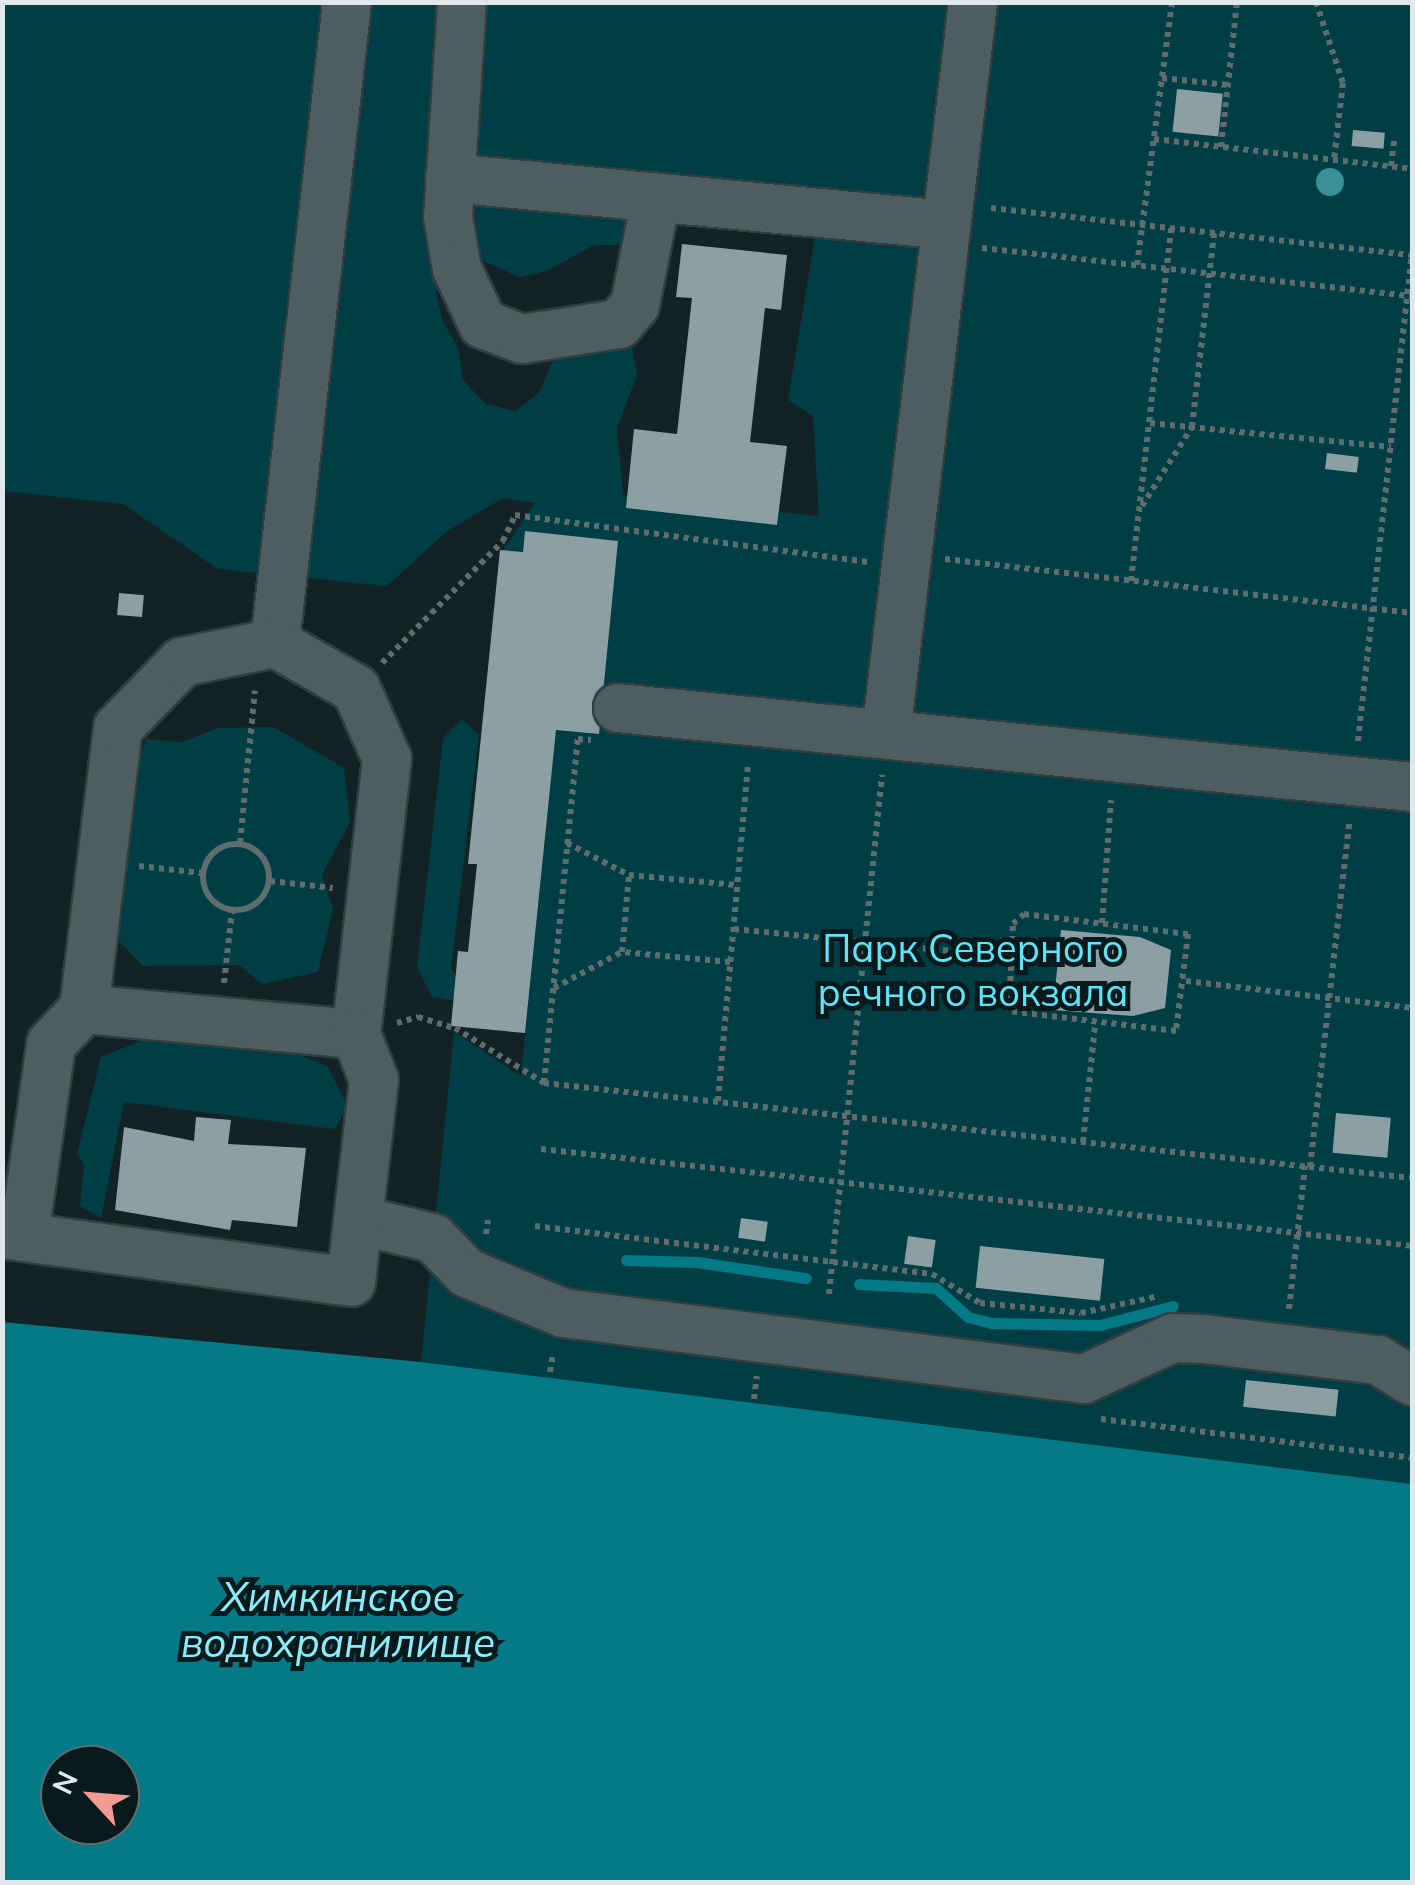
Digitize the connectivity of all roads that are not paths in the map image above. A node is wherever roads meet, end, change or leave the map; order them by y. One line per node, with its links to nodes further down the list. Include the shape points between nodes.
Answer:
1 (348, 2): 7 (street)
2 (462, 2): 4 (street)
3 (973, 2): 6 (street)
4 (450, 178): 5 (street); 5 (street, via 457,269 474,313 494,333 522,339 595,333 628,316)
5 (656, 198): 6 (street)
6 (964, 226): 9 (street, via 919,562)
7 (268, 644): 11 (street, via 182,662 118,728); 12 (street, via 356,688 387,758)
8 (623, 709): 9 (street)
9 (886, 734): 10 (street)
10 (1412, 786)
11 (84, 1009): 12 (street); 14 (street, via 51,1044)
12 (356, 1034): 13 (street, via 374,1080)
13 (358, 1220): 14 (street, via 351,1282); 15 (street, via 433,1238 467,1273 563,1313 1084,1379 1173,1338 1204,1339 1378,1360)
14 (13, 1236)
15 (1412, 1382)

